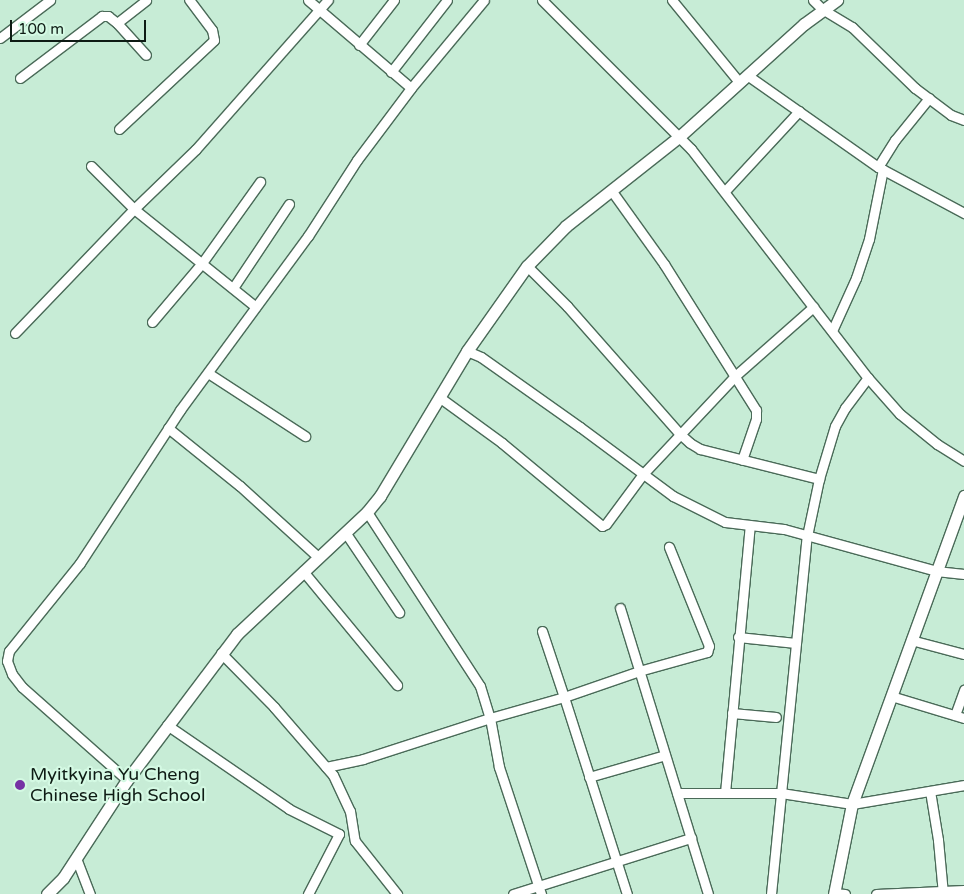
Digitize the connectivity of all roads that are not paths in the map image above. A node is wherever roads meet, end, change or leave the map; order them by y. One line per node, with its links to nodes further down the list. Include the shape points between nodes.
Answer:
1 (50, 0): 16 (street)
2 (146, 0): 15 (street)
3 (189, 0): 26 (street, via 212,30 214,40)
4 (308, 0): 14 (street)
5 (328, 0): 14 (street)
6 (394, 0): 17 (street)
7 (447, 0): 19 (street)
8 (484, 0): 22 (street)
9 (542, 0): 27 (street)
10 (672, 0): 21 (street)
11 (813, 0): 13 (street)
12 (837, 0): 13 (street)
13 (822, 9): 21 (street); 23 (street, via 852,27)
14 (320, 10): 17 (street); 34 (street, via 196,149)
15 (117, 23): 18 (street); 20 (street, via 108,16 102,16)
16 (0, 38)
17 (359, 45): 19 (street)
18 (146, 55)
19 (391, 72): 22 (street)
20 (20, 78)
21 (743, 79): 24 (street); 27 (street)
22 (411, 88): 39 (street)
23 (929, 98): 25 (street, via 951,115); 29 (street, via 895,140)
24 (799, 111): 29 (street); 32 (street)
25 (964, 120)
26 (119, 129)
27 (680, 136): 31 (street); 32 (street)
28 (91, 166): 34 (street)
29 (881, 168): 35 (street); 42 (street, via 869,239)
30 (260, 182): 36 (street)
31 (611, 190): 37 (street, via 566,226); 46 (street, via 664,264)
32 (725, 192): 40 (street)
33 (290, 204): 38 (street)
34 (134, 209): 36 (street); 43 (street)
35 (964, 213)
36 (202, 263): 38 (street); 41 (street)
37 (527, 266): 44 (street); 50 (street, via 567,306)
38 (233, 288): 39 (street)
39 (256, 307): 45 (street)
40 (812, 307): 42 (street); 46 (street)
41 (152, 322)
42 (832, 331): 47 (street)
43 (16, 333)
44 (468, 351): 48 (street); 54 (street, via 481,357)
45 (208, 373): 49 (street); 51 (street)
46 (734, 377): 50 (street); 52 (street, via 756,410)
47 (868, 378): 53 (street, via 900,414); 55 (street, via 835,426)
48 (439, 397): 54 (street, via 502,443 602,526); 57 (street, via 380,496)
49 (168, 428): 62 (street, via 240,486); 87 (street, via 80,563 9,651 7,662 22,687)
50 (680, 434): 52 (street, via 700,449); 54 (street)
51 (305, 436)
52 (742, 460): 55 (street)
53 (964, 462)
54 (643, 474): 58 (street, via 673,496 725,522)
55 (819, 479): 60 (street)
56 (964, 496): 64 (street)
57 (367, 512): 59 (street); 82 (street, via 480,686)
58 (750, 525): 60 (street, via 784,529); 69 (street)
59 (345, 532): 62 (street); 67 (street)
60 (807, 536): 64 (street); 71 (street)
61 (669, 547): 74 (street, via 709,646 707,652)
62 (318, 557): 63 (street)
63 (303, 571): 72 (street); 75 (street)
64 (936, 571): 65 (street); 70 (street)
65 (964, 574)
66 (620, 608): 74 (street)
67 (399, 612)
68 (542, 632): 78 (street)
69 (738, 637): 71 (street); 79 (street)
70 (911, 640): 73 (street); 77 (street)
71 (796, 642): 92 (street)
72 (221, 653): 83 (street); 85 (street)
73 (964, 654)
74 (639, 671): 78 (street); 84 (street)
75 (396, 685)
76 (964, 690): 81 (street)
77 (891, 696): 81 (street); 93 (street)
78 (564, 697): 82 (street); 86 (street)
79 (732, 713): 80 (street); 91 (street)
80 (776, 717)
81 (959, 717)
82 (490, 718): 85 (street, via 363,759); 97 (street, via 499,767)
83 (167, 725): 87 (street); 102 (street, via 289,809 339,834)
84 (665, 755): 86 (street); 90 (street)
85 (326, 767): 103 (street, via 350,811 355,841)
86 (589, 776): 96 (street)
87 (127, 780): 95 (street)
88 (964, 784): 89 (street)
89 (930, 791): 93 (street); 99 (street)
90 (677, 793): 91 (street); 94 (street)
91 (725, 793): 92 (street)
92 (781, 793): 93 (street); 107 (street)
93 (852, 804): 108 (street)
94 (691, 838): 96 (street); 106 (street)
95 (76, 858): 100 (street); 101 (street)
96 (617, 862): 97 (street); 105 (street)
97 (540, 890): 104 (street)
98 (964, 890): 99 (street)
99 (943, 893): 109 (street)
100 (47, 894)
101 (90, 894)
102 (308, 894)
103 (397, 894)
104 (512, 894)
105 (627, 894)
106 (708, 894)
107 (770, 894)
108 (838, 894)
109 (876, 894)

